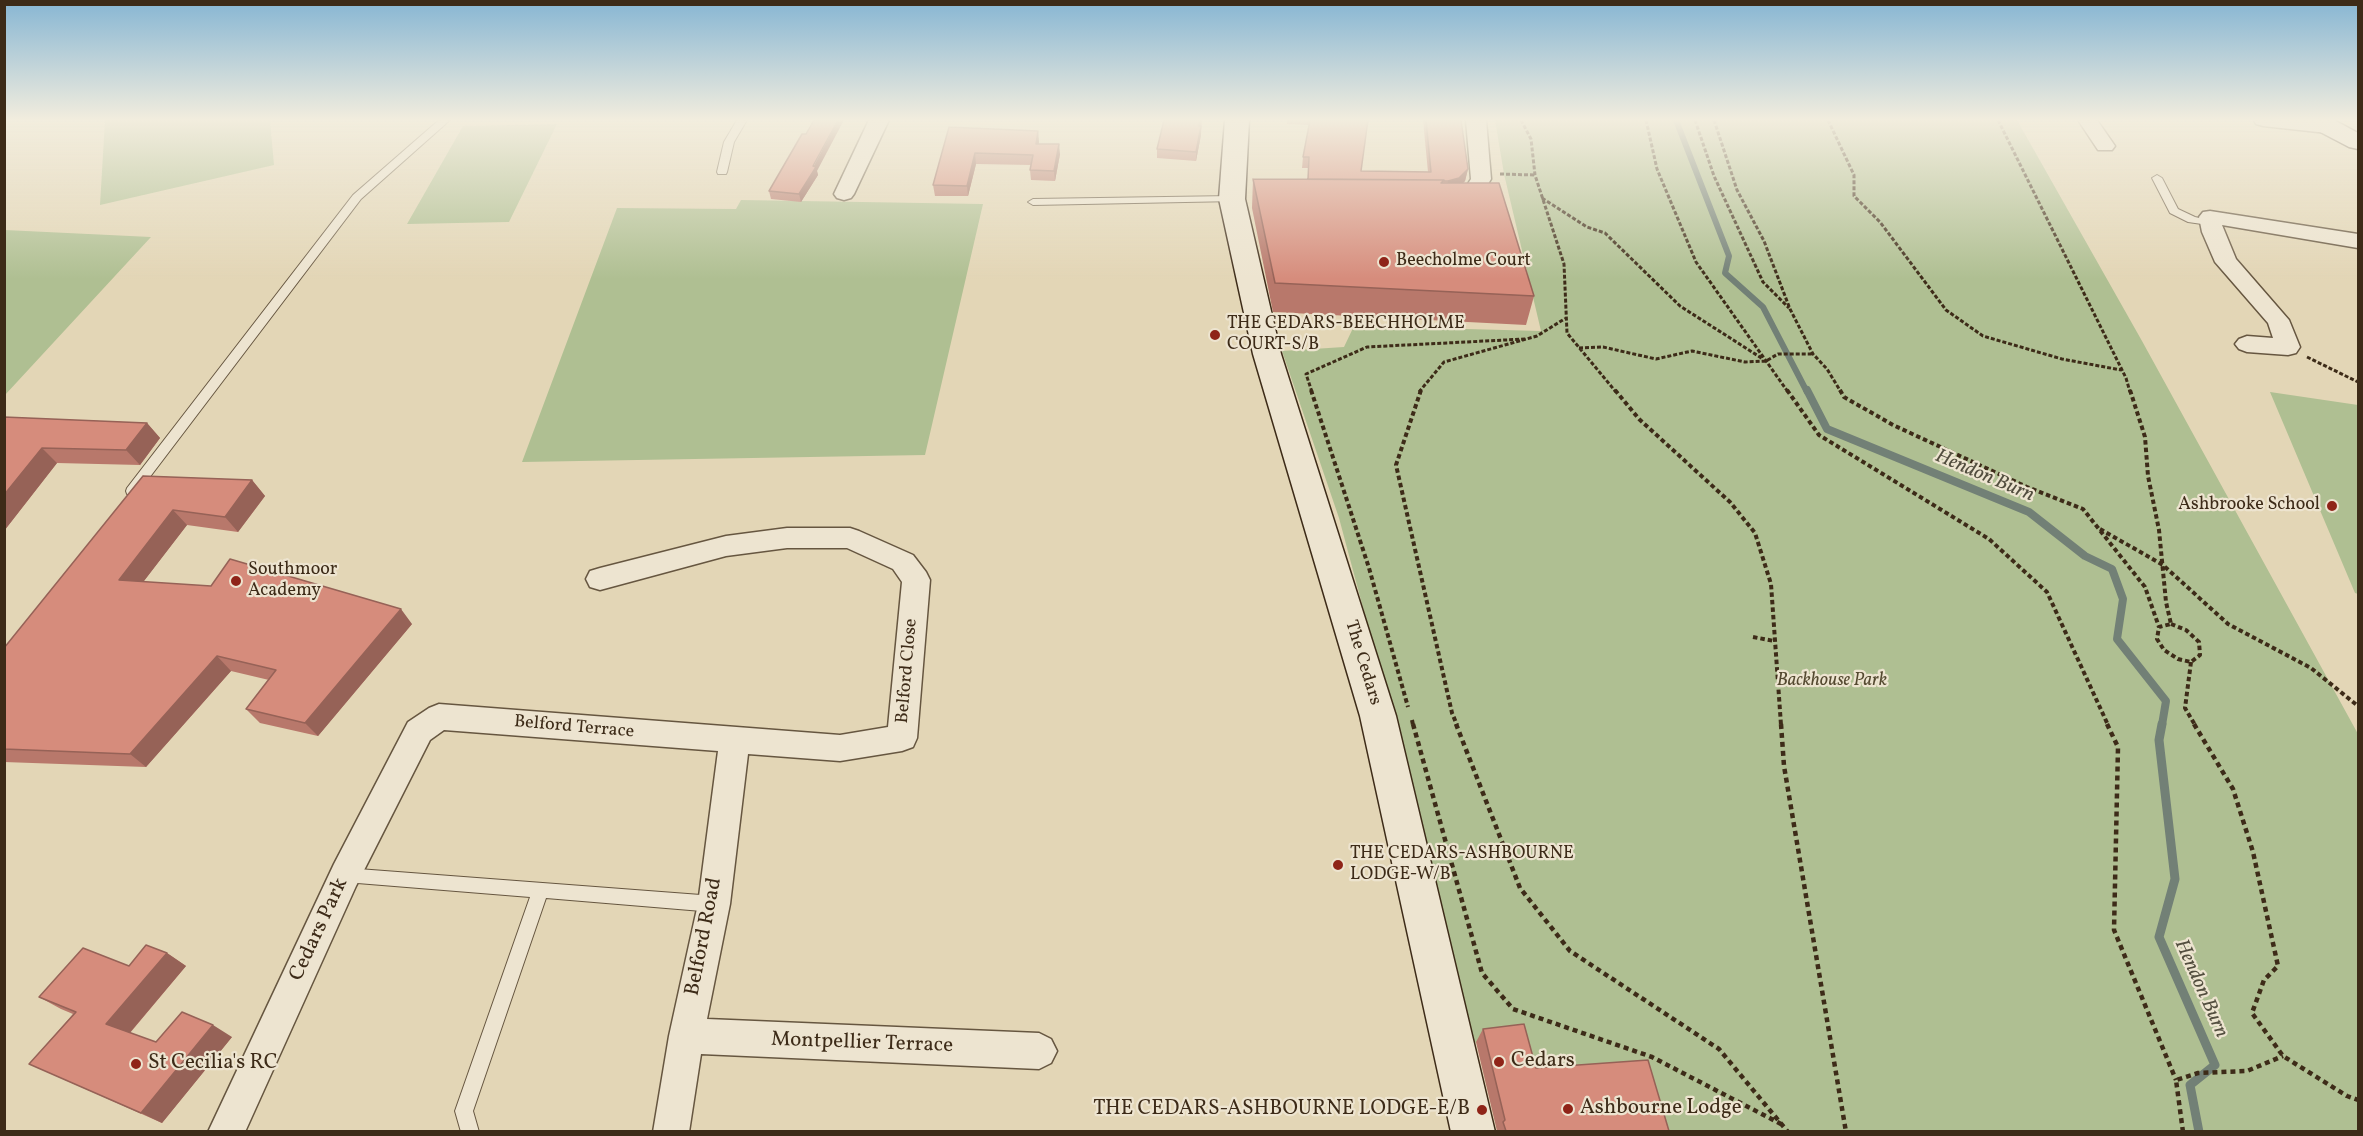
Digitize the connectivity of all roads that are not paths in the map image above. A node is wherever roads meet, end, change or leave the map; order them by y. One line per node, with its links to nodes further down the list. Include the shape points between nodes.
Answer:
1 (384, 173): 13 (lane, via 357,197)
2 (854, 173): 6 (street)
3 (1241, 173): 7 (street, The Cedars)
4 (1480, 173): 8 (street, via 1481,179 1472,195)
5 (2157, 178): 10 (lane, via 2174,211)
6 (844, 194)
7 (1243, 199): 9 (lane); 25 (street, The Cedars, via 1267,354 1378,716)
8 (1434, 200)
9 (1033, 202)
10 (2212, 224): 11 (street, via 2210,217); 12 (street, via 2226,262 2278,320 2288,347)
11 (2358, 242)
12 (2247, 344)
13 (127, 498)
14 (600, 579): 16 (street, Belford Close, via 752,541 817,537 849,538 903,562 915,580 902,738 840,748)
15 (419, 731): 16 (street, Belford Terrace, via 440,717); 17 (street, Cedars Park)
16 (734, 741): 19 (street, Belford Road)
17 (345, 875): 18 (lane); 22 (street, Cedars Park)
18 (541, 890): 19 (lane); 23 (lane, via 464,1111)
19 (714, 904): 20 (street, Belford Road)
20 (686, 1036): 21 (street, Montpellier Terrace); 24 (street, Belford Road)
21 (1039, 1051)
22 (226, 1131)
23 (470, 1131)
24 (671, 1131)
25 (1473, 1131)

